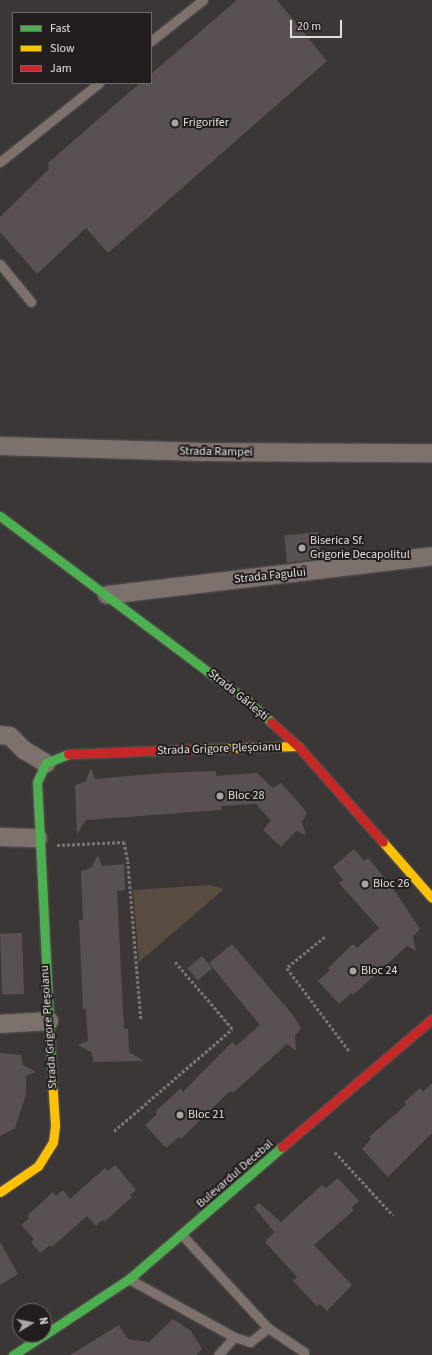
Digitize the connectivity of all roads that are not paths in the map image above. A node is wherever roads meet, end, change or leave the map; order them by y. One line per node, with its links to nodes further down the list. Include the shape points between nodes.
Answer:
1 (203, 0): 2 (lane)
2 (152, 41)
3 (98, 84): 4 (lane)
4 (0, 162)
5 (0, 264): 6 (lane)
6 (31, 302)
7 (0, 446): 8 (street, Strada Rampei, via 203,452)
8 (432, 453)
9 (4, 522): 11 (street, Strada Gârlești)
10 (432, 556): 11 (street, Strada Fagului)
11 (107, 595): 13 (street, Strada Gârlești, via 249,702)
12 (0, 735): 14 (street, via 10,736 24,750)
13 (298, 746): 14 (street, Strada Grigore Pleșoianu, via 74,753 59,756); 17 (street, Strada Gârlești)
14 (46, 763): 16 (street, Strada Grigore Pleșoianu, via 37,782)
15 (0, 837): 16 (street)
16 (38, 842): 19 (street, Strada Grigore Pleșoianu)
17 (432, 898)
18 (432, 1019): 22 (street, Bulevardul Decebal)
19 (49, 1021): 20 (street); 21 (street, Strada Grigore Pleșoianu, via 55,1125 53,1142 38,1166)
20 (0, 1024)
21 (0, 1192)
22 (182, 1235): 23 (street, Bulevardul Decebal); 24 (lane)
23 (129, 1279): 25 (street, Bulevardul Decebal); 26 (lane)
24 (268, 1328): 26 (lane, via 250,1342); 30 (lane, via 304,1352)
25 (52, 1330)
26 (234, 1337): 29 (lane)
27 (32, 1343): 28 (street, Bulevardul Decebal)
28 (13, 1355)
29 (218, 1355)
30 (304, 1355)

